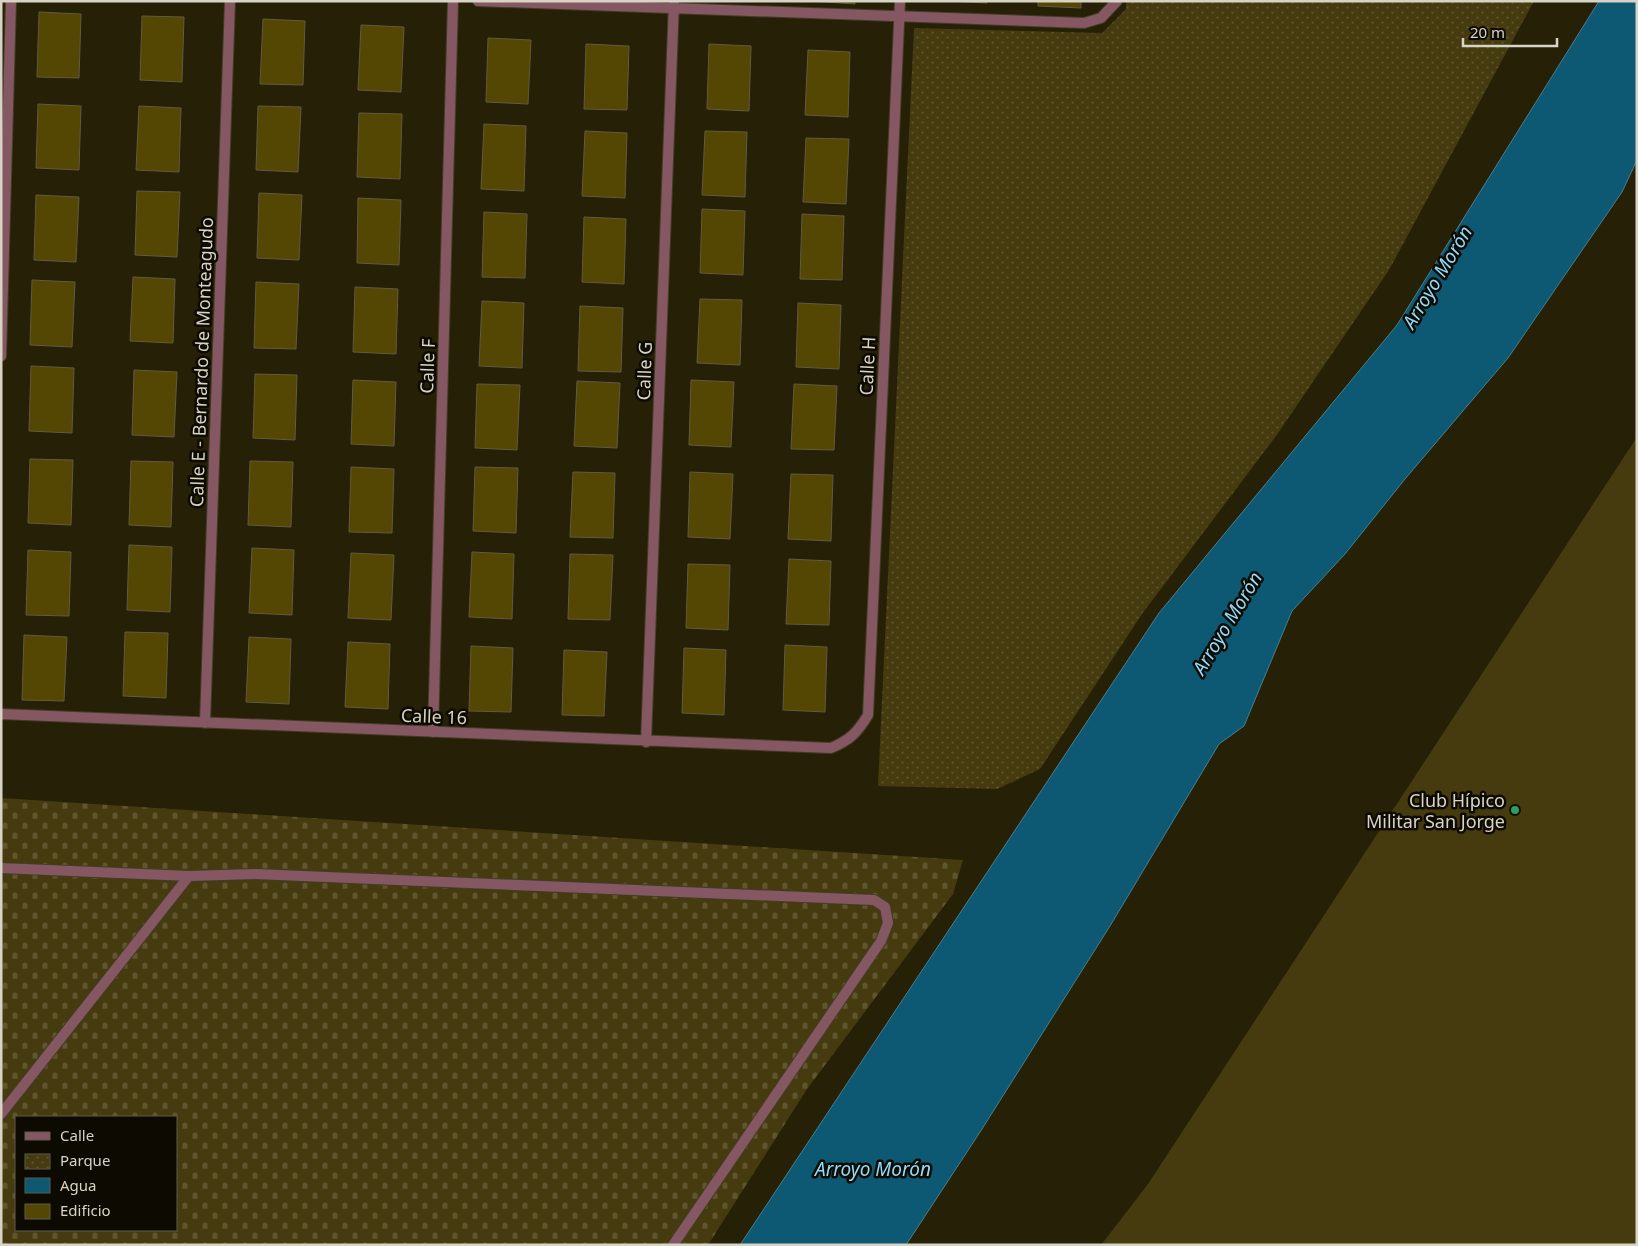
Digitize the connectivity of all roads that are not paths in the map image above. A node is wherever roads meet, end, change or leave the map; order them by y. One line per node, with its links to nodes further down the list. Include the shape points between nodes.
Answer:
1 (11, 1): 9 (street)
2 (230, 1): 11 (street, Calle E - Bernardo de Monteagudo)
3 (452, 1): 13 (street, Calle F)
4 (478, 1): 7 (street)
5 (900, 1): 8 (street, Calle H)
6 (1117, 1): 8 (street, via 1101,18 1084,23)
7 (674, 4): 8 (street); 14 (street, Calle G)
8 (900, 16): 12 (street, Calle H, via 868,715)
9 (1, 356)
10 (1, 714): 11 (street, Calle 16)
11 (205, 723): 13 (street, Calle 16)
12 (859, 730): 14 (street, Calle 16, via 831,748)
13 (433, 732): 14 (street, Calle 16)
14 (646, 742)
15 (1, 868): 16 (street)
16 (189, 876): 17 (street); 18 (street, via 256,874 874,900 885,907 888,923 881,941)
17 (1, 1114)
18 (673, 1245)

